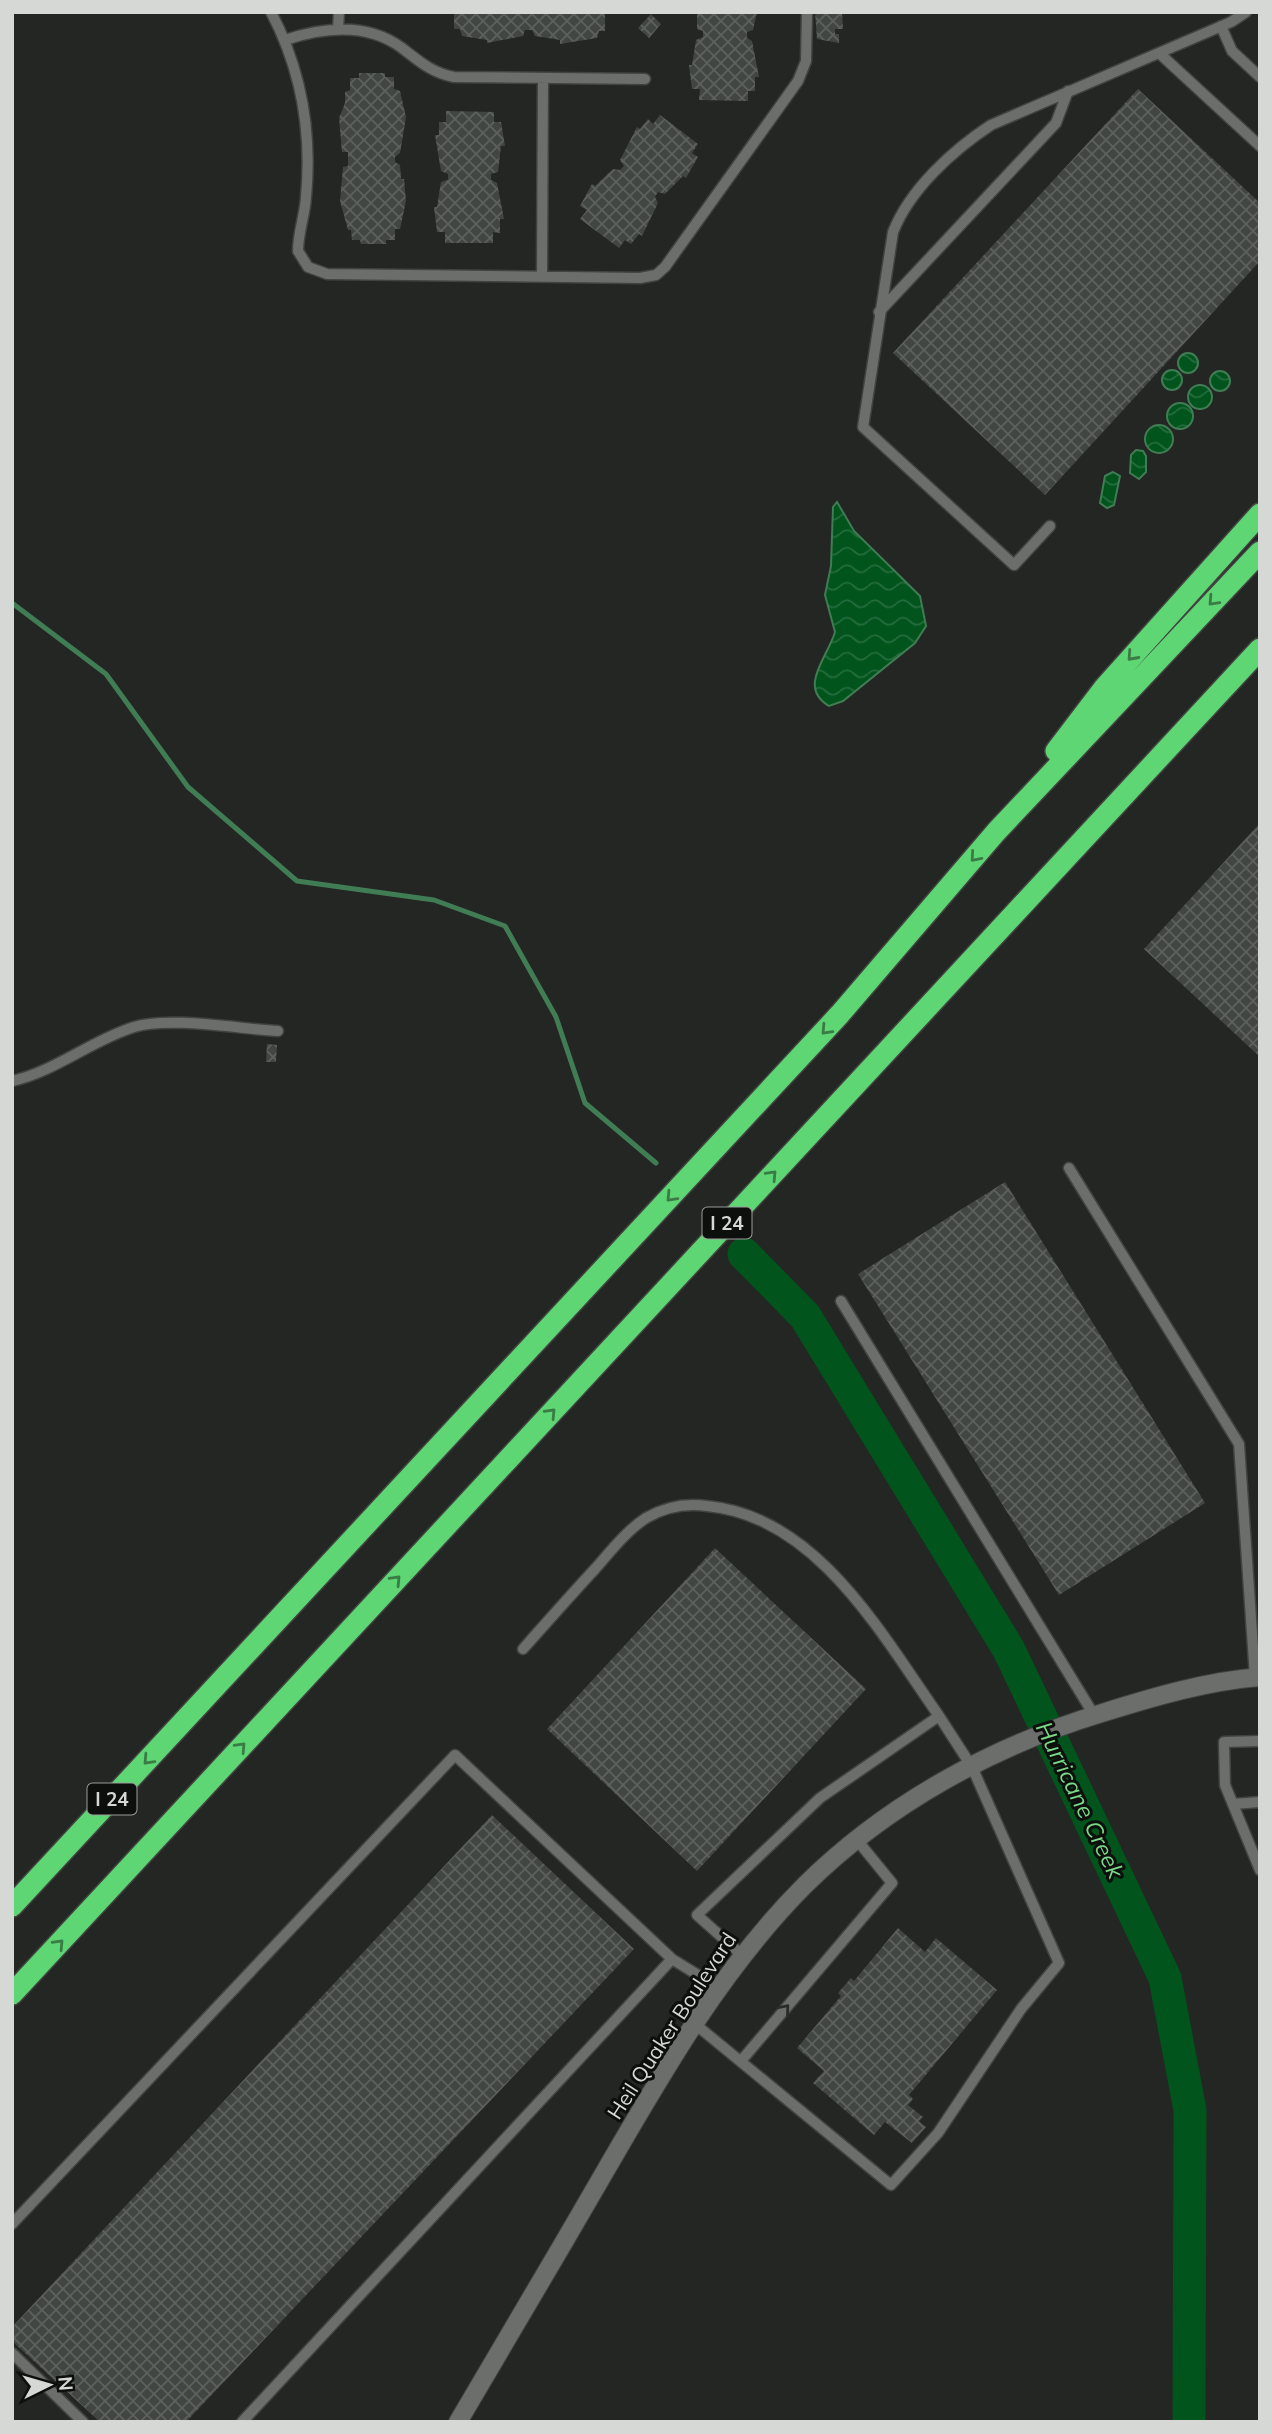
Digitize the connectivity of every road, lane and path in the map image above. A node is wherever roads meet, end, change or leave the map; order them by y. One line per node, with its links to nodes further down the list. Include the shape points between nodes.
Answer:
1 (271, 12): 7 (lane)
2 (339, 12): 6 (lane)
3 (807, 12): 14 (lane, via 802,75 665,267 656,275 640,278)
4 (1246, 12): 5 (lane)
5 (1222, 26): 8 (lane); 9 (lane, via 1232,51)
6 (338, 29): 7 (lane); 10 (lane, via 379,35 445,75)
7 (285, 40): 14 (lane, via 306,123 306,197 298,250 308,267 327,274)
8 (1159, 53): 12 (lane); 13 (lane)
9 (1260, 77)
10 (543, 78): 11 (lane); 14 (lane)
11 (645, 79)
12 (1068, 91): 15 (lane, via 1056,122); 15 (lane, via 976,135 910,200 893,232)
13 (1260, 146)
14 (542, 277)
15 (878, 312): 17 (lane, via 863,427 1014,565)
16 (1260, 514): 20 (highway, one-way to 20, via 1104,688)
17 (1051, 526)
18 (1260, 552): 20 (highway, I 24, one-way to 20)
19 (1260, 649): 39 (highway, I 24, one-way to 19)
20 (996, 832): 35 (highway, I 24, one-way to 35, via 840,1014)
21 (278, 1031): 22 (lane, via 149,1024 125,1030)
22 (12, 1082)
23 (1069, 1168): 26 (lane, via 1239,1444)
24 (841, 1301): 27 (lane)
25 (523, 1649): 28 (lane, via 636,1525 668,1508 699,1505 738,1510 772,1525 823,1565)
26 (1257, 1677): 27 (street, Heil Quaker Boulevard, via 1179,1691)
27 (1094, 1715): 30 (street, Heil Quaker Boulevard, via 1038,1735)
28 (939, 1716): 30 (lane); 36 (lane, via 820,1798 697,1916)
29 (1260, 1741): 32 (lane, via 1224,1742 1225,1785)
30 (972, 1767): 33 (street, Heil Quaker Boulevard); 41 (lane, via 1059,1963 1021,2009 938,2133 891,2185)
31 (1260, 1802): 32 (lane)
32 (1233, 1804): 34 (lane)
33 (857, 1840): 36 (street, Heil Quaker Boulevard, via 807,1884); 41 (lane, one-way to 33, via 892,1883)
34 (1260, 1870)
35 (12, 1906)
36 (743, 1956): 38 (street, Heil Quaker Boulevard)
37 (672, 1959): 38 (lane); 42 (lane, via 455,1755); 45 (lane)
38 (719, 1988): 40 (street, Heil Quaker Boulevard)
39 (12, 1994)
40 (695, 2024): 41 (lane); 46 (street, Heil Quaker Boulevard)
41 (741, 2061)
42 (12, 2224)
43 (12, 2353): 44 (lane)
44 (83, 2422)
45 (242, 2422)
46 (458, 2422)

